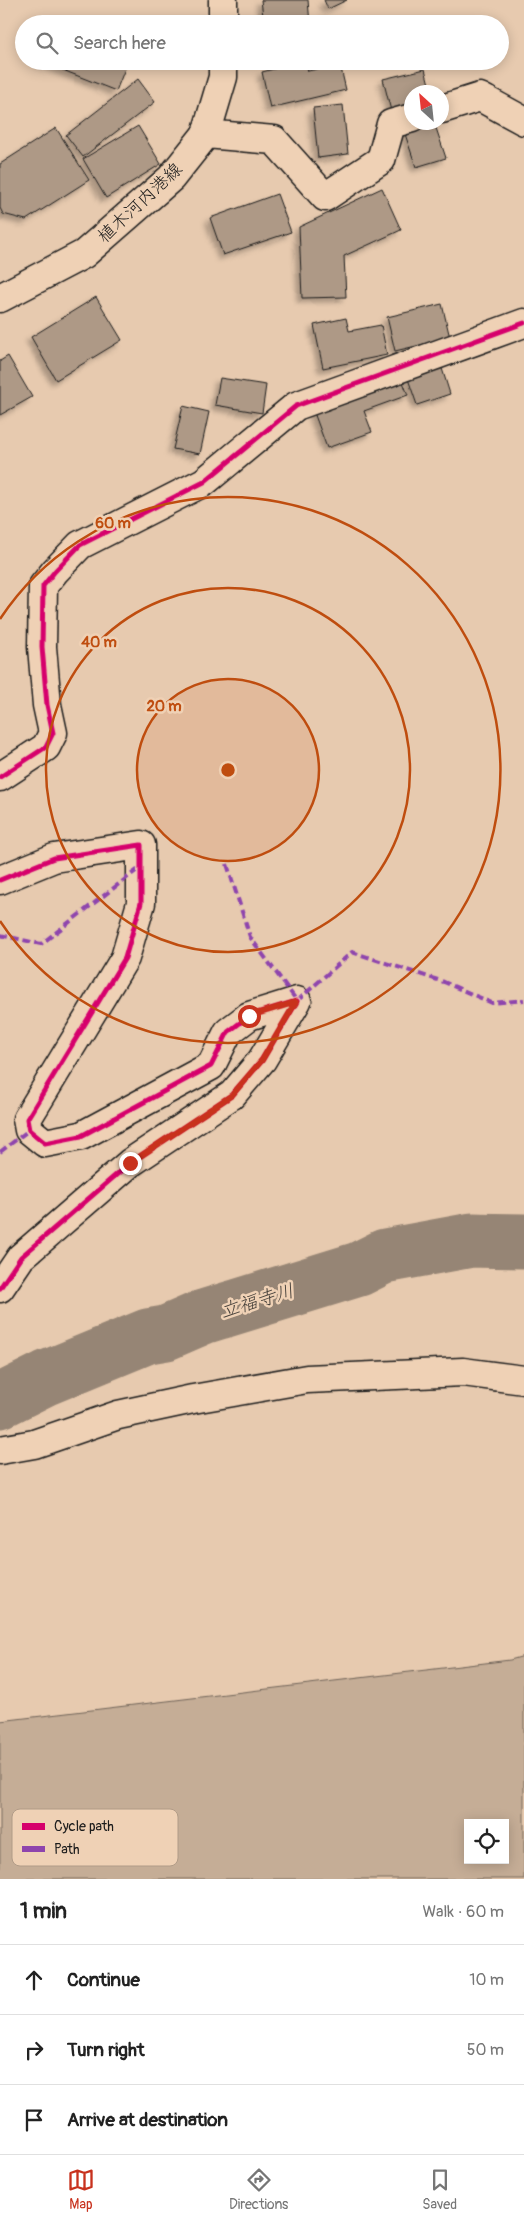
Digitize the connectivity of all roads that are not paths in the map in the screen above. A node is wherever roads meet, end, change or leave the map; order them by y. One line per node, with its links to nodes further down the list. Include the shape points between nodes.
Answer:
1 (223, 0): 2 (street)
2 (223, 15)
3 (223, 70): 7 (street, 植木河内港線)
4 (449, 107): 6 (street, via 480,97)
5 (404, 120): 7 (street, via 391,124 380,160 325,197 274,140)
6 (524, 121)
7 (206, 134): 8 (street, 植木河内港線, via 171,178 84,254)
8 (0, 298)
9 (524, 323): 10 (street, via 296,406 204,482 80,545 43,586 42,646 53,733 46,747)
10 (0, 777)
11 (0, 880): 12 (street, via 54,858 140,845 141,903 125,958 27,1119 29,1130 45,1143 81,1136 211,1066 228,1032 249,1016 296,1002 262,1060 232,1095 130,1163 21,1256)
12 (0, 1288)
13 (524, 1380): 14 (street, via 463,1372 307,1379 118,1415 34,1444)
14 (0, 1450)

